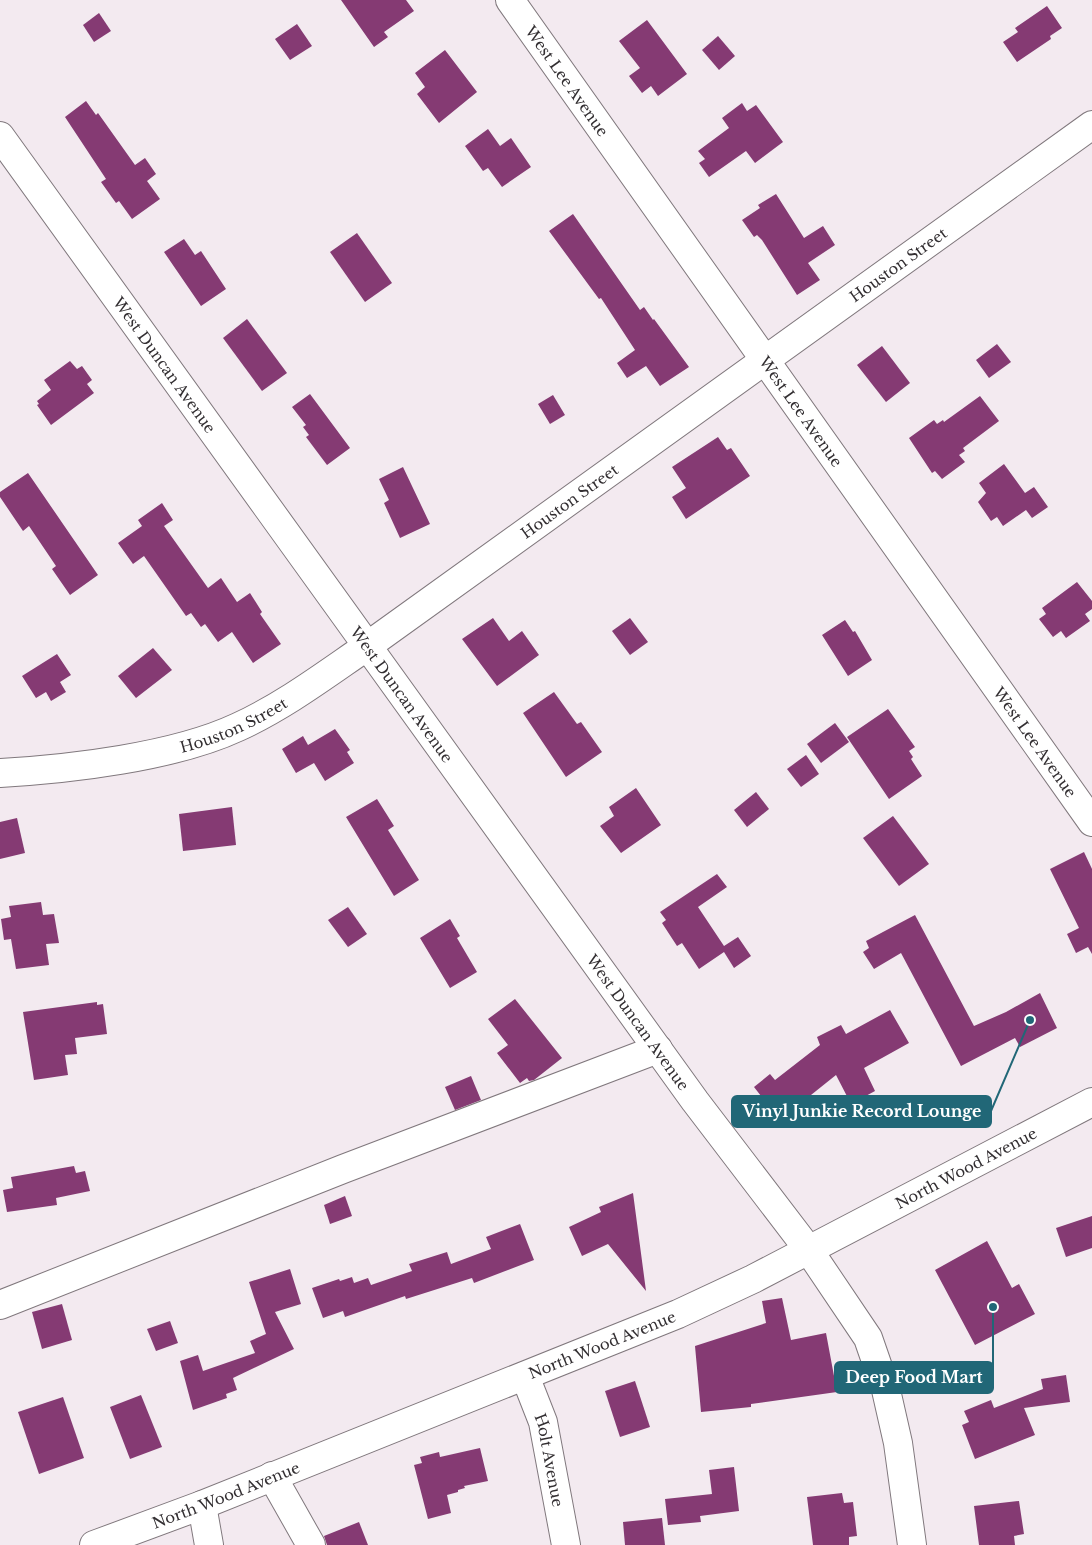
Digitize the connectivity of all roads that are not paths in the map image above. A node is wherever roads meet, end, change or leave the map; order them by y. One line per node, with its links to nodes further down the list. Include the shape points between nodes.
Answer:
1 (510, 0): 4 (street, West Lee Avenue)
2 (1092, 125): 4 (street, Houston Street)
3 (0, 136): 5 (street, West Duncan Avenue)
4 (765, 360): 5 (street, Houston Street); 7 (street, West Lee Avenue)
5 (366, 647): 6 (street, Houston Street, via 261,716 236,728 183,746 128,757); 8 (street, West Duncan Avenue)
6 (0, 773)
7 (1092, 822)
8 (658, 1049): 10 (street, West Duncan Avenue); 11 (street)
9 (1092, 1102): 10 (street, North Wood Avenue)
10 (808, 1249): 12 (street, North Wood Avenue, via 678,1314); 19 (street, West Duncan Avenue, via 868,1338 886,1390 898,1443)
11 (0, 1305)
12 (525, 1376): 13 (street, North Wood Avenue); 18 (street, Holt Avenue, via 543,1422)
13 (272, 1476): 14 (street, North Wood Avenue); 17 (street)
14 (202, 1505): 15 (street, North Wood Avenue); 16 (street)
15 (94, 1545)
16 (208, 1545)
17 (311, 1545)
18 (566, 1545)
19 (912, 1545)

